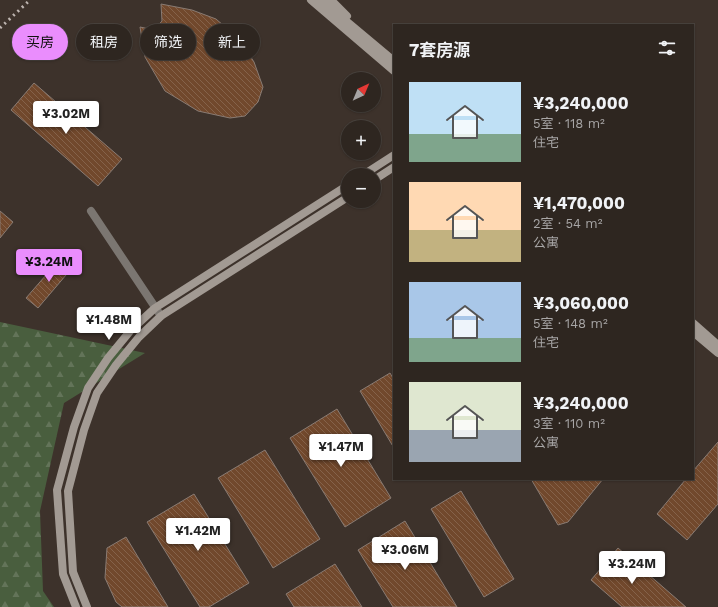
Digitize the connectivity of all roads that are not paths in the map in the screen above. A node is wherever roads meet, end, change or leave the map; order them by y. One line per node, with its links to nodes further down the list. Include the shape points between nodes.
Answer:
1 (307, 0): 5 (street)
2 (311, 0): 5 (street)
3 (321, 0): 6 (street)
4 (331, 0): 6 (street)
5 (371, 50): 7 (street)
6 (391, 58)
7 (393, 70)
8 (393, 156): 9 (street)
9 (374, 168)
10 (393, 168): 11 (street)
11 (381, 175)
12 (341, 189): 15 (street)
13 (341, 201): 16 (street)
14 (91, 211): 15 (lane)
15 (155, 308): 16 (lane); 21 (street, via 131,330 88,388 74,427 57,490 63,574)
16 (161, 316): 22 (street, via 139,337 97,393 68,491 73,572)
17 (694, 324): 19 (street)
18 (694, 333): 20 (street)
19 (718, 345)
20 (718, 353)
21 (76, 607)
22 (87, 607)

